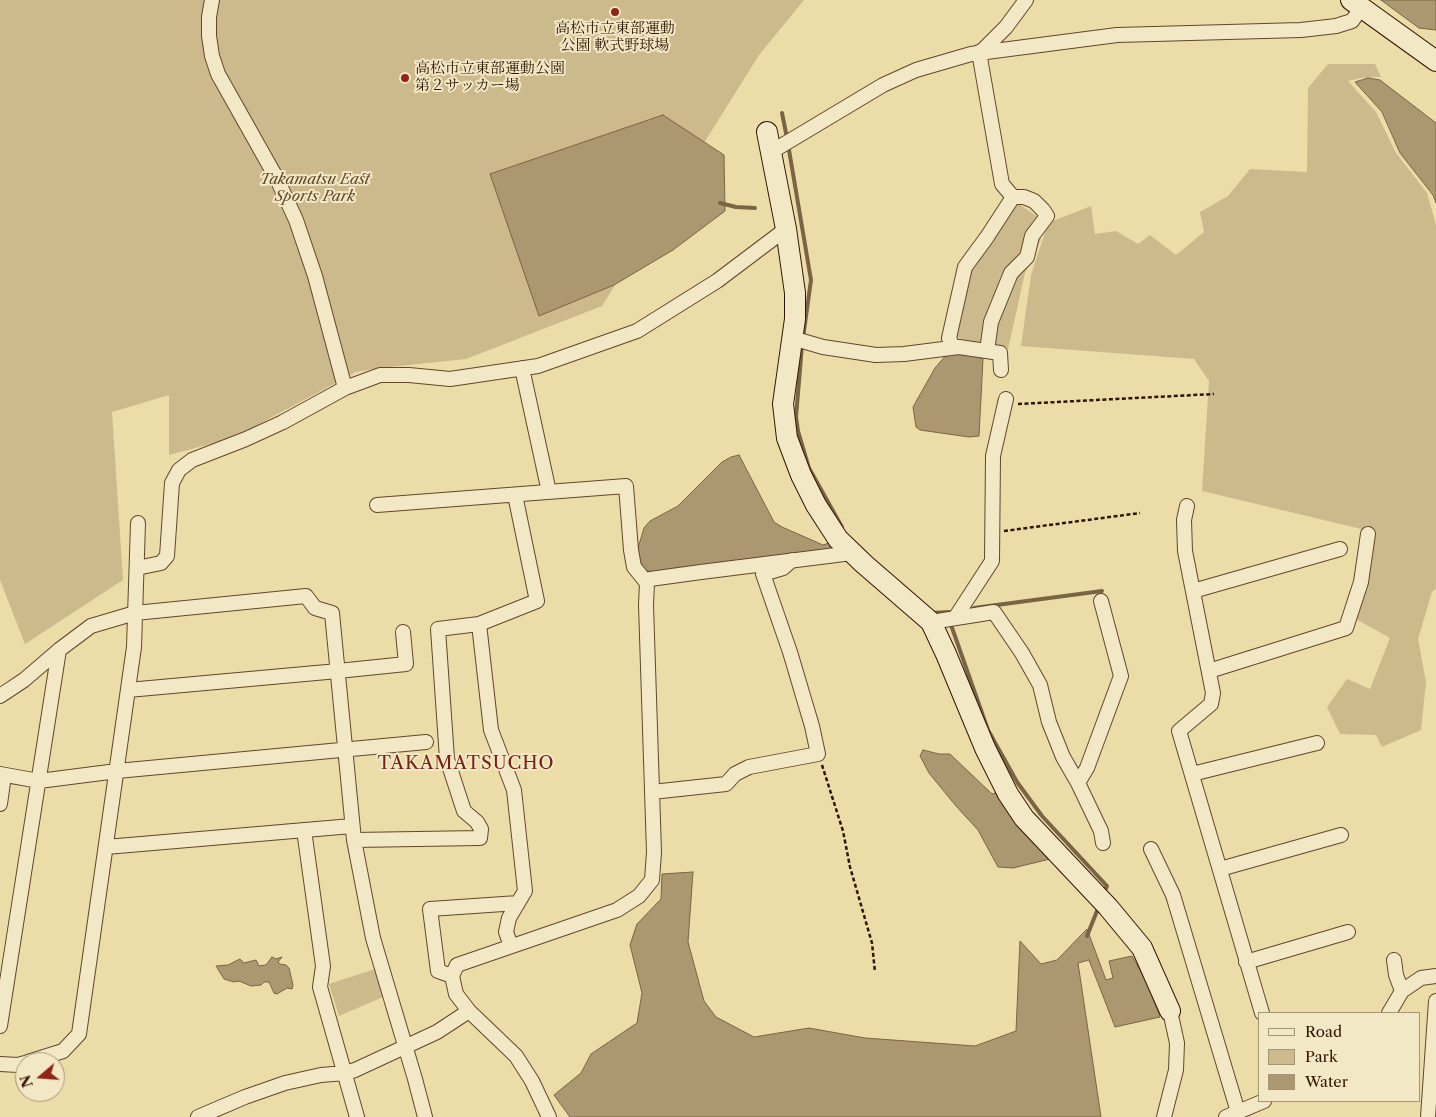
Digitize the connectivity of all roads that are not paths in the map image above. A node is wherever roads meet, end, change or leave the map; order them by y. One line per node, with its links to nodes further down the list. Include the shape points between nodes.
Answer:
1 (212, 0): 15 (street, via 209,36 218,74 296,220 315,276)
2 (1026, 0): 4 (street, via 1006,27)
3 (1357, 4): 4 (street, via 1352,21 1336,26 1301,30 1117,35); 5 (street)
4 (980, 52): 7 (street, via 899,76); 8 (street, via 1002,184)
5 (1436, 61)
6 (767, 132): 7 (street)
7 (771, 152): 9 (street)
8 (1014, 197): 11 (street, via 965,267 949,338); 12 (street, via 1034,201 1047,216 1032,236 1027,257 1011,273 991,322)
9 (786, 229): 10 (street, via 795,293); 13 (street, via 717,281 637,331 538,366)
10 (792, 338): 11 (street, via 876,355); 24 (street, via 783,404 787,438 816,505 838,539)
11 (952, 348): 12 (street)
12 (987, 351): 14 (street, via 1000,353)
13 (522, 368): 15 (street, via 450,379 380,374); 17 (street)
14 (1001, 370)
15 (345, 388): 26 (street, via 283,422 192,460 179,470 172,483 167,556 161,562)
16 (1005, 402): 31 (street, via 993,456 992,561)
17 (550, 492): 18 (street); 27 (street, via 626,486 634,567)
18 (515, 494): 19 (street); 33 (street, via 537,601)
19 (377, 505)
20 (1187, 506): 28 (street, via 1184,551)
21 (138, 522): 26 (street)
22 (1368, 534): 37 (street, via 1361,582 1346,628)
23 (1340, 549): 28 (street)
24 (852, 553): 25 (street); 32 (street)
25 (792, 560): 27 (street, via 658,578); 48 (street, via 783,568 763,574 818,754 749,767 735,774 726,784)
26 (138, 568): 30 (street)
27 (647, 583): 48 (street)
28 (1193, 591): 37 (street)
29 (1102, 601): 47 (street, via 1121,676 1087,768)
30 (135, 613): 35 (street, via 91,626); 36 (street, via 306,596 315,608 332,613); 38 (street)
31 (955, 618): 32 (street); 47 (street, via 994,612 1040,686 1049,722)
32 (931, 622): 66 (street, via 1008,794 1024,818 1142,948)
33 (479, 624): 51 (street, via 438,629 447,758 464,811 477,822 481,829 480,838); 57 (street, via 491,730 514,790 525,891)
34 (403, 632): 36 (street, via 406,664)
35 (59, 650): 39 (street); 46 (street)
36 (338, 671): 38 (street); 42 (street)
37 (1209, 671): 45 (street, via 1214,693 1211,704 1179,731)
38 (128, 690): 43 (street)
39 (0, 696)
40 (426, 742): 42 (street)
41 (1317, 743): 45 (street)
42 (346, 750): 43 (street); 51 (street)
43 (117, 771): 46 (street); 54 (street)
44 (2, 774): 46 (street); 49 (street)
45 (1192, 774): 56 (street)
46 (39, 781): 70 (street)
47 (1078, 783): 53 (street, via 1101,831)
48 (652, 792): 59 (street, via 652,880 639,896 617,910)
49 (0, 804)
50 (304, 830): 51 (street); 54 (street); 75 (street, via 323,966 320,987)
51 (353, 833): 71 (street, via 373,938)
52 (1341, 835): 56 (street)
53 (1103, 843)
54 (106, 847): 72 (street, via 79,1034)
55 (1150, 848): 77 (street, via 1173,895)
56 (1220, 869): 61 (street)
57 (518, 903): 59 (street, via 509,918 506,932); 62 (street, via 430,908 438,971)
58 (1348, 932): 61 (street)
59 (511, 946): 62 (street, via 458,964)
60 (1394, 960): 64 (street)
61 (1246, 962): 68 (street)
62 (452, 976): 67 (street, via 456,994)
63 (1436, 976): 64 (street, via 1421,978)
64 (1402, 991): 69 (street)
65 (1436, 1000): 83 (street)
66 (1170, 1011): 82 (street, via 1177,1043 1176,1070)
67 (469, 1012): 71 (street); 81 (street, via 516,1056 532,1080)
68 (1262, 1012)
69 (1390, 1012)
70 (0, 1026)
71 (406, 1047): 75 (street); 80 (street)
72 (60, 1052)
73 (0, 1064): 74 (street)
74 (15, 1065)
75 (345, 1073): 78 (street, via 285,1083); 79 (street)
76 (1262, 1102): 77 (street)
77 (1232, 1114)
78 (198, 1117)
79 (357, 1117)
80 (425, 1117)
81 (549, 1117)
82 (1164, 1117)
83 (1428, 1117)

